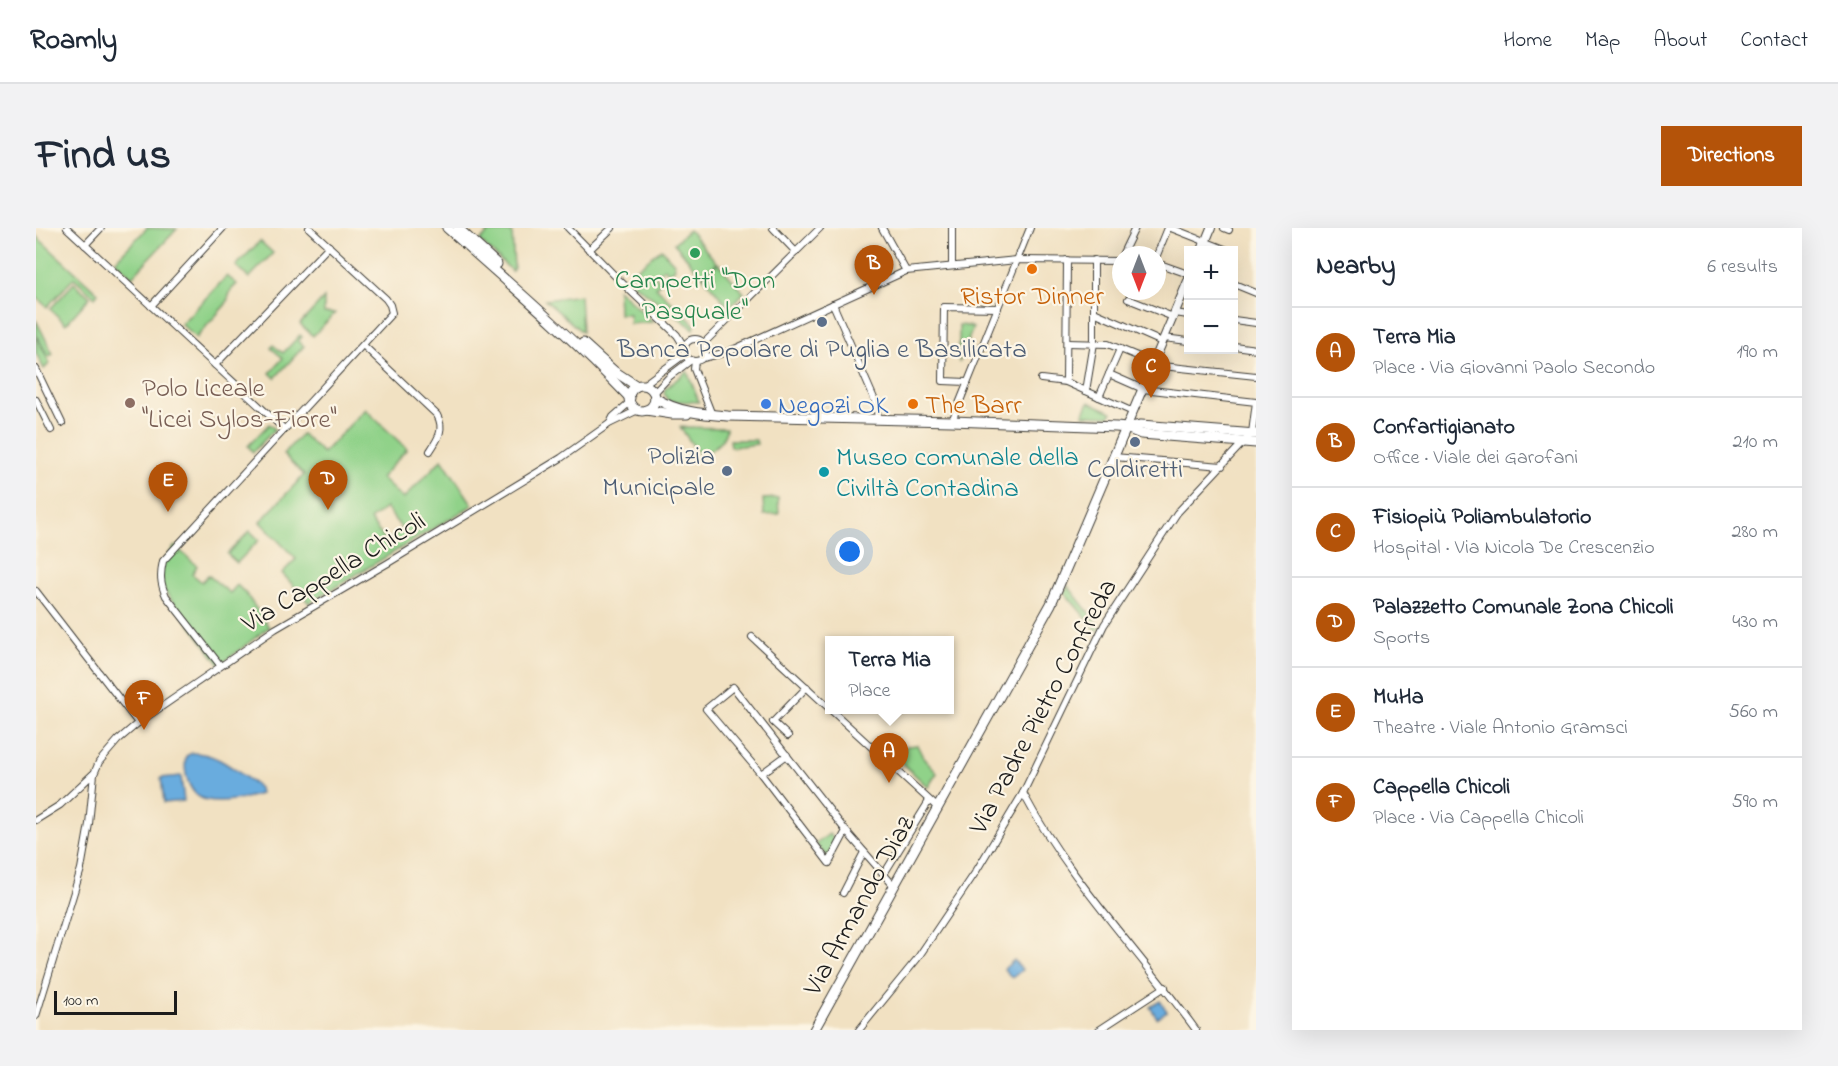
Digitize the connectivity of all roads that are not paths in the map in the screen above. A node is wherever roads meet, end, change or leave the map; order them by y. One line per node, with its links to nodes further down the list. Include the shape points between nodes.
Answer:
1 (67, 228): 18 (street)
2 (100, 228): 18 (street)
3 (223, 228): 39 (street)
4 (309, 228): 19 (street)
5 (447, 228): 72 (main road, via 608,375)
6 (458, 228): 66 (main road, via 614,371)
7 (568, 228): 24 (street)
8 (612, 228): 24 (street)
9 (773, 228): 25 (street)
10 (820, 228): 25 (street)
11 (882, 228): 32 (street)
12 (952, 228): 30 (street)
13 (1030, 228): 26 (street)
14 (1135, 228): 20 (street)
15 (1170, 228): 17 (street); 21 (street)
16 (1211, 228): 17 (street)
17 (1205, 242): 22 (street); 23 (street)
18 (85, 245): 39 (street)
19 (328, 246): 51 (street, via 386,299 391,309 389,317); 59 (street)
20 (1127, 246)
21 (1161, 246)
22 (1204, 246)
23 (1216, 246)
24 (589, 250): 55 (street, via 677,335)
25 (796, 252): 48 (street)
26 (1017, 260): 27 (street); 30 (street); 40 (street)
27 (1067, 260): 29 (street); 49 (street)
28 (1112, 260): 29 (street)
29 (1094, 261): 41 (street)
30 (952, 266): 32 (street)
31 (1166, 266): 33 (street)
32 (906, 271): 38 (street)
33 (1184, 273)
34 (1238, 286): 36 (street)
35 (1184, 291): 42 (street, Via Armando Diaz)
36 (1256, 293)
37 (1131, 300): 42 (street)
38 (833, 304): 56 (street, via 728,352); 78 (street, via 876,403)
39 (151, 306): 59 (street)
40 (998, 308): 64 (street); 64 (street, via 944,307 943,381)
41 (1094, 312): 46 (street); 50 (street)
42 (1174, 315): 43 (street); 46 (street, Via Armando Diaz)
43 (1184, 315)
44 (1238, 321): 45 (street)
45 (1256, 323)
46 (1163, 340): 47 (street); 58 (street, Via Armando Diaz)
47 (1184, 341)
48 (704, 343): 55 (street, via 694,339); 56 (street)
49 (1067, 343): 50 (street); 65 (street)
50 (1094, 343): 54 (street); 68 (street)
51 (363, 345): 83 (street); 86 (street, via 437,415 441,429)
52 (1238, 346): 53 (street)
53 (1256, 348)
54 (1120, 349): 58 (street); 61 (street)
55 (685, 351): 57 (street); 66 (street)
56 (703, 358): 57 (street)
57 (693, 360): 69 (street, via 670,376); 77 (street)
58 (1153, 364): 62 (street); 67 (street, Via Armando Diaz)
59 (215, 365): 83 (street)
60 (36, 369): 80 (street)
61 (1109, 374): 67 (street); 70 (street)
62 (1256, 376)
63 (1041, 379): 65 (street)
64 (967, 382): 79 (street)
65 (1066, 382): 68 (street)
66 (640, 386): 69 (main road, via 650,387); 72 (main road, via 632,391)
67 (1143, 389): 73 (street); 75 (street, Via Armando Diaz)
68 (1086, 391): 70 (street)
69 (655, 395): 74 (main road, via 652,405); 76 (main road, via 671,407)
70 (1099, 397): 75 (street)
71 (36, 400): 84 (street)
72 (630, 400): 74 (main road); 81 (street, Via Cappella Chicoli)
73 (1256, 402): 85 (street)
74 (642, 410): 76 (main road); 81 (street, Via Cappella Chicoli)
75 (1133, 412): 82 (street, Via Armando Diaz)
76 (692, 413): 77 (main road)
77 (712, 415): 78 (main road)
78 (878, 419): 79 (main road)
79 (952, 421): 82 (main road)
80 (62, 423)
81 (609, 424): 91 (street, Via Cappella Chicoli, via 561,458)
82 (1126, 428): 85 (main road, via 1141,434); 87 (main road, Via Armando Diaz)
83 (284, 429): 91 (street, via 163,561 161,586 166,596)
84 (51, 430)
85 (1252, 438): 88 (street, Via Padre Pietro Confreda)
86 (430, 451)
87 (1114, 457): 88 (street); 102 (main road, Via Armando Diaz, via 1051,604)
88 (1222, 466): 100 (street, Via Padre Pietro Confreda, via 1177,513 1110,615)
89 (36, 591): 95 (street)
90 (752, 637): 92 (street)
91 (220, 665): 95 (street, Via Cappella Chicoli)
92 (807, 687): 93 (street); 96 (street, via 773,722)
93 (825, 704)
94 (835, 714): 101 (street)
95 (138, 723): 98 (street, Via Cappella Chicoli, via 118,740)
96 (788, 736)
97 (787, 755): 99 (street); 99 (street, via 733,687 706,709); 104 (street)
98 (93, 774): 103 (street, Via Cappella Chicoli, via 60,805); 110 (street, via 81,869)
99 (761, 774): 104 (street, via 829,863)
100 (1023, 793): 109 (street, via 1103,913); 112 (street, Via Padre Pietro Confreda, via 917,959)
101 (929, 801): 102 (street); 106 (street)
102 (938, 808): 107 (main road, Via Armando Diaz)
103 (36, 820)
104 (846, 831): 105 (street)
105 (864, 852): 106 (street); 108 (street)
106 (884, 874): 107 (street)
107 (894, 886): 111 (main road, Via Armando Diaz)
108 (843, 893)
109 (1165, 987): 113 (street); 114 (street)
110 (36, 1016)
111 (814, 1030)
112 (858, 1030)
113 (1099, 1030)
114 (1196, 1030)

